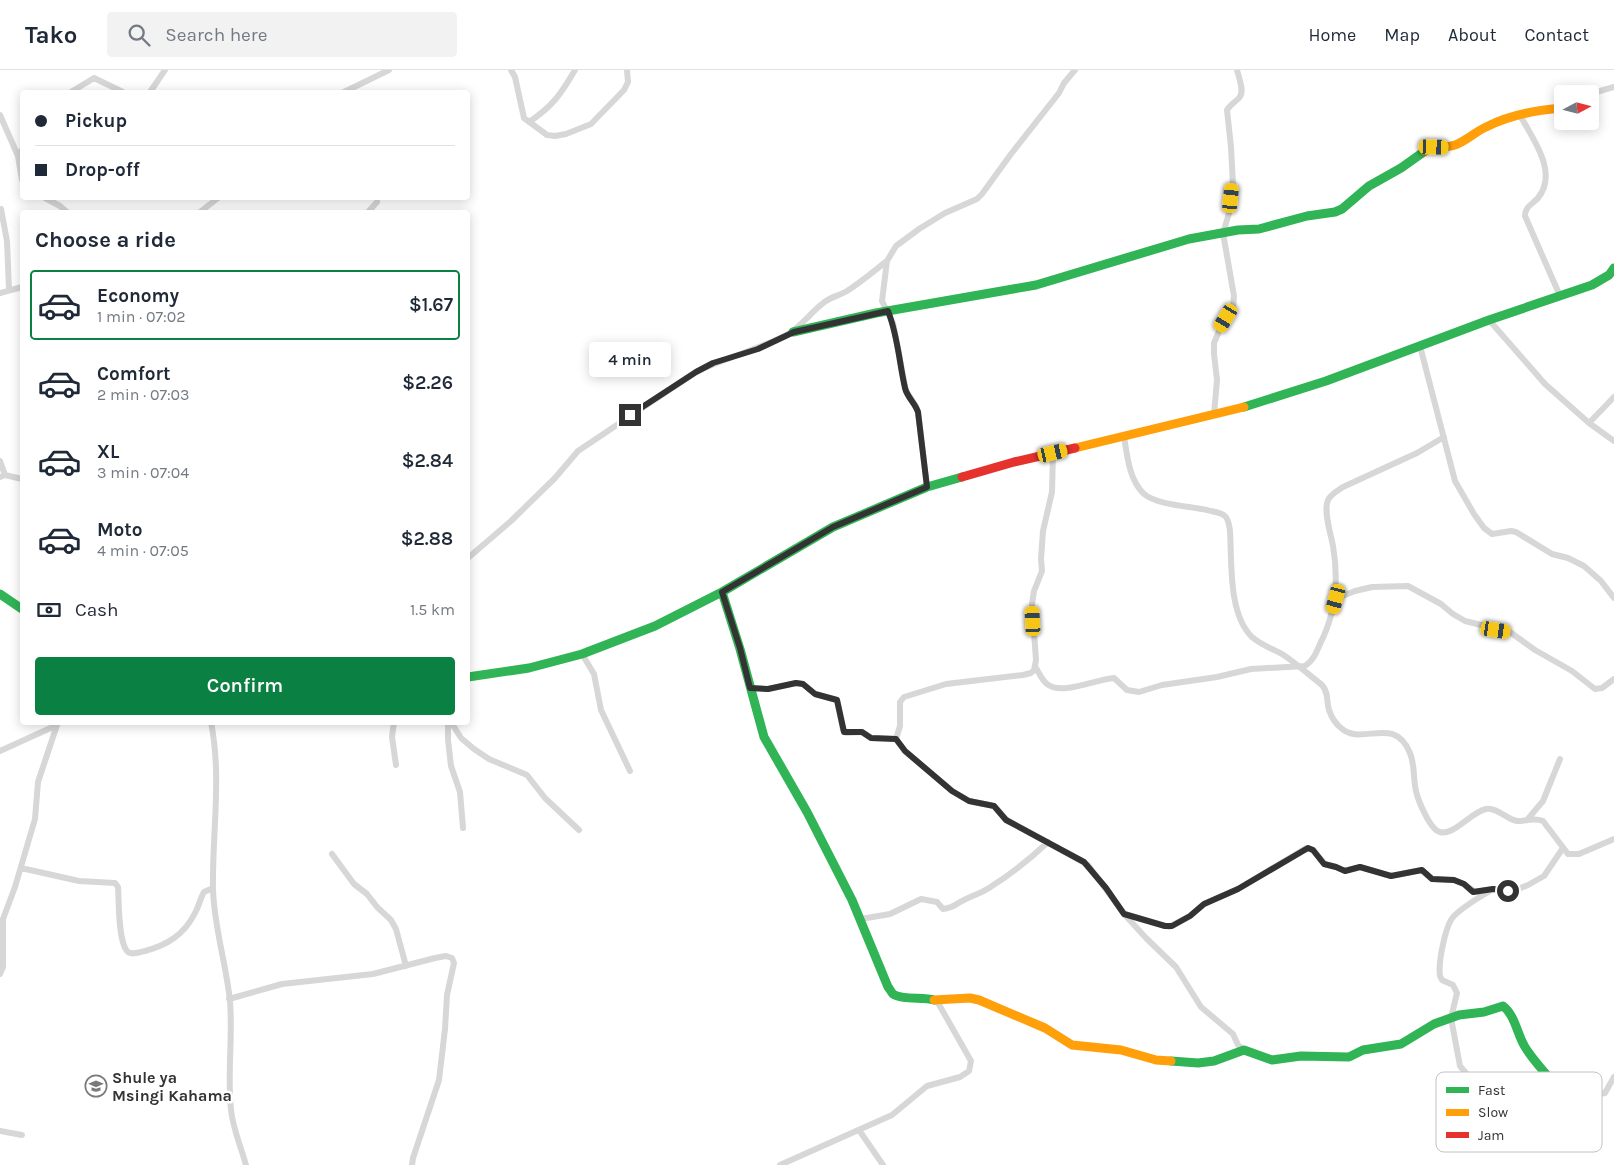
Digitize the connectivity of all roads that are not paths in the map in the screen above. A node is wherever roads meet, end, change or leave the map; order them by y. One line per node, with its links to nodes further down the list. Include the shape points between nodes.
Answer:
1 (164, 70): 11 (street)
2 (390, 70): 12 (street)
3 (511, 70): 17 (street, via 521,112)
4 (575, 70): 17 (street, via 556,100)
5 (627, 70): 17 (street, via 628,82 624,90 591,124 555,136 546,135)
6 (1075, 70): 29 (street, via 982,194 919,229 896,246)
7 (1237, 70): 28 (street, via 1242,93 1227,110 1233,185)
8 (1614, 87): 13 (street)
9 (74, 90): 10 (street, via 94,78)
10 (119, 90)
11 (151, 90)
12 (348, 90)
13 (1599, 91)
14 (1554, 109): 16 (street)
15 (0, 115): 19 (street)
16 (1520, 115): 28 (street, via 1486,127 1457,144 1427,150 1369,186 1338,211 1259,229); 34 (street, via 1546,168 1544,189 1527,208 1525,216)
17 (529, 122)
18 (20, 153): 19 (street)
19 (18, 156): 20 (street)
20 (20, 168)
21 (49, 200): 25 (street)
22 (215, 200): 26 (street)
23 (377, 202): 27 (street)
24 (1, 210): 32 (street, via 7,241)
25 (65, 210)
26 (203, 210)
27 (370, 210)
28 (1223, 233): 35 (street, via 1189,239 1036,286); 40 (street, via 1234,296 1233,308 1214,343 1218,380)
29 (886, 261): 35 (street, via 882,301); 37 (street, via 862,281 827,300)
30 (1614, 268): 34 (street, via 1592,285)
31 (20, 287): 32 (street)
32 (9, 290): 33 (street)
33 (0, 293)
34 (1560, 296): 36 (street)
35 (888, 311): 37 (street); 49 (street, via 906,391 918,412)
36 (1489, 320): 38 (street); 41 (street, via 1545,384)
37 (794, 332): 50 (street, via 758,349 713,363 615,424 578,451 511,521)
38 (1420, 346): 40 (street, via 1326,381); 43 (street)
39 (1614, 397): 41 (street)
40 (1214, 414): 42 (street)
41 (1588, 423): 44 (street)
42 (1124, 436): 45 (street); 57 (street, via 1130,468 1143,493 1154,500 1219,513 1228,521 1234,602 1243,627 1253,638)
43 (1444, 437): 53 (street, via 1455,481 1484,528 1492,534 1516,532 1552,554 1584,566); 54 (street, via 1342,487 1328,500 1326,508 1333,548)
44 (1614, 441)
45 (1053, 453): 49 (street); 58 (street, via 1052,492 1043,531 1042,571 1032,604)
46 (0, 460): 47 (street)
47 (2, 476): 48 (street)
48 (20, 479)
49 (927, 487): 51 (street, via 833,527)
50 (470, 556)
51 (722, 592): 56 (street, via 655,626); 61 (street)
52 (0, 594): 55 (street)
53 (1614, 598)
54 (1336, 599): 57 (street, via 1327,631 1316,653 1310,663); 60 (street, via 1372,587 1408,586 1465,621 1510,632 1595,689)
55 (20, 608)
56 (582, 654): 59 (street, via 529,668); 72 (street, via 594,674 601,710)
57 (1299, 667): 58 (street, via 1252,669 1138,692 1127,690 1114,678 1076,686 1051,687); 73 (street, via 1326,690 1329,710 1342,729 1353,734 1384,732 1394,734 1402,741 1410,752 1417,794 1437,832 1449,832 1485,809 1492,809 1512,820)
58 (1036, 668): 68 (street, via 1031,673 946,684 904,697 900,702 900,726)
59 (470, 677)
60 (1614, 679)
61 (750, 688): 68 (street, via 803,684 815,694 837,700 846,734 862,732 871,738); 84 (street, via 764,737)
62 (55, 725): 69 (street)
63 (57, 725): 80 (street, via 38,782 35,819)
64 (211, 725): 81 (street, via 217,766)
65 (394, 725): 71 (street)
66 (450, 725): 74 (street, via 451,766 460,792)
67 (452, 725): 75 (street, via 474,749 527,776)
68 (896, 739): 77 (street, via 905,751 952,791 969,801 994,806 1006,820)
69 (0, 751)
70 (1560, 759): 73 (street, via 1543,801)
71 (396, 765)
72 (630, 771)
73 (1527, 820): 78 (street, via 1543,821)
74 (463, 828)
75 (579, 830)
76 (1614, 839): 78 (street, via 1573,855)
77 (1048, 842): 83 (street, via 1088,865); 84 (street, via 1000,881 955,907 943,909 937,902 921,899 890,914)
78 (1563, 848): 82 (street, via 1544,876 1528,886 1511,892)
79 (332, 854): 85 (street, via 354,884 391,920)
80 (21, 868): 81 (street, via 79,881 117,884 119,921 126,950 135,954 171,941 196,913 204,892); 86 (street, via 2,925 3,966)
81 (214, 888): 87 (street, via 215,917)
82 (1493, 889): 83 (street, via 1473,892 1454,880 1432,879 1422,870 1391,876 1360,867 1345,871 1324,864 1308,848 1238,889 1204,904 1169,927); 89 (street, via 1454,916 1445,937 1439,972 1442,980 1453,985 1457,993)
83 (1124, 914): 90 (street, via 1172,962 1201,1007 1233,1034)
84 (861, 918): 88 (street, via 889,990 901,997)
85 (406, 966): 87 (street, via 373,974 282,984); 99 (street, via 446,956 454,963 446,995 439,1080)
86 (0, 974)
87 (230, 999): 98 (street, via 231,1113)
88 (937, 1001): 90 (street, via 979,1000 1045,1028 1067,1043 1121,1050 1156,1060 1208,1063); 95 (street, via 971,1062 969,1071 960,1077 927,1086 896,1113)
89 (1450, 1018): 90 (street, via 1401,1044 1363,1050 1349,1057 1301,1056 1272,1060); 91 (street, via 1460,1066); 92 (street, via 1506,1007 1529,1054)
90 (1244, 1050)
91 (1465, 1072)
92 (1545, 1072)
93 (1614, 1078): 94 (street)
94 (1602, 1095)
95 (859, 1130): 100 (street); 101 (street)
96 (0, 1131): 97 (street)
97 (22, 1135)
98 (246, 1165)
99 (412, 1165)
100 (780, 1165)
101 (883, 1165)

